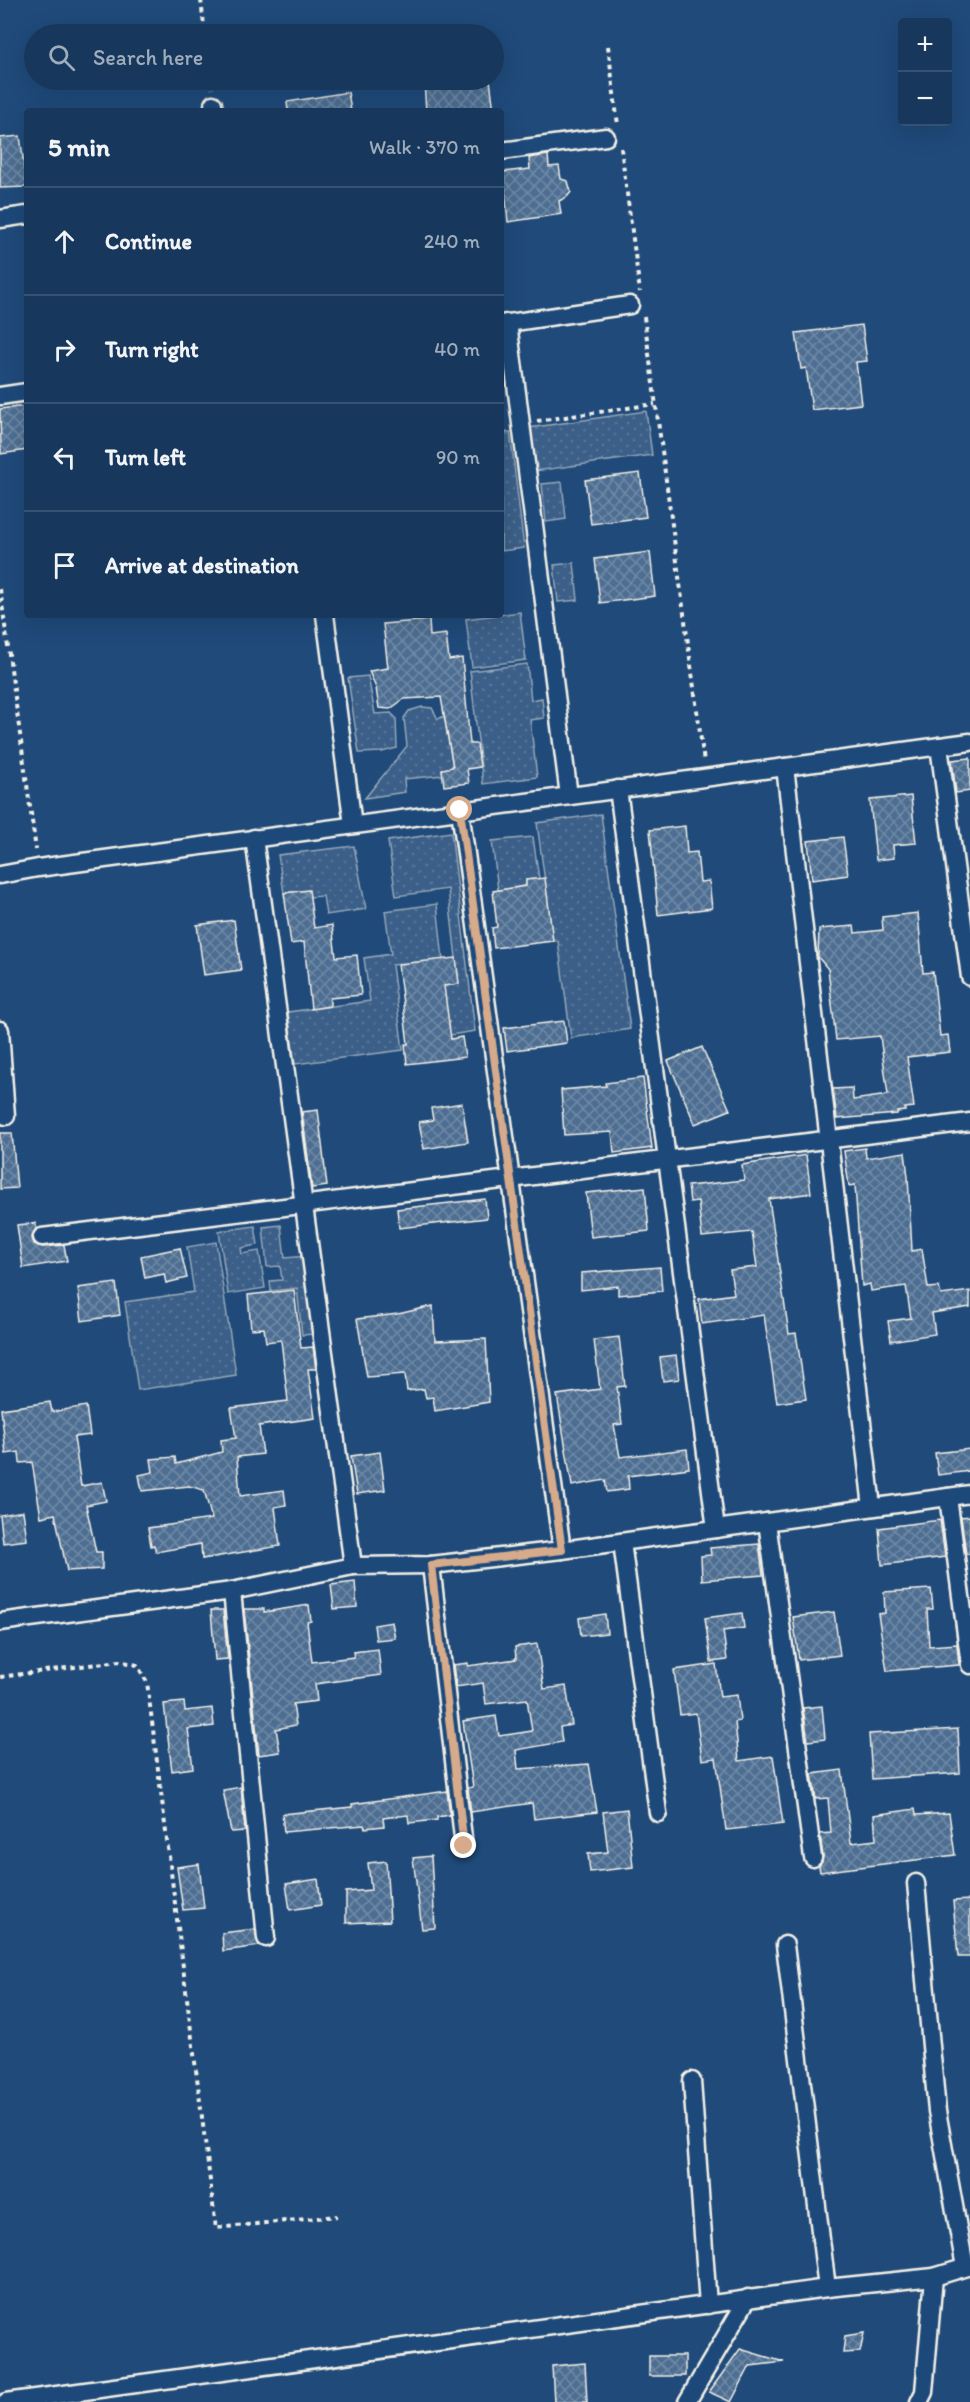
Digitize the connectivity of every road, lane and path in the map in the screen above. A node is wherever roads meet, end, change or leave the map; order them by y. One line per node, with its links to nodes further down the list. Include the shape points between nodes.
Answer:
1 (201, 0): 2 (path)
2 (204, 24)
3 (609, 46): 4 (path)
4 (613, 136): 6 (street)
5 (621, 147): 9 (path)
6 (504, 151)
7 (24, 215): 8 (street)
8 (0, 219)
9 (638, 307): 10 (street); 13 (path)
10 (505, 323): 14 (street)
11 (24, 392): 12 (street)
12 (0, 396)
13 (655, 405): 14 (path); 20 (path)
14 (521, 423): 22 (street)
15 (0, 589): 26 (path)
16 (325, 618): 24 (street)
17 (970, 741): 18 (street)
18 (939, 746): 19 (street); 28 (street)
19 (784, 767): 20 (street); 32 (street)
20 (706, 777): 21 (street)
21 (618, 789): 22 (street); 33 (street)
22 (568, 796): 23 (street)
23 (460, 810): 24 (street); 34 (street)
24 (353, 825): 25 (street)
25 (254, 838): 26 (street); 35 (street)
26 (38, 868): 27 (street)
27 (0, 875)
28 (970, 977)
29 (0, 1030): 30 (street)
30 (6, 1116)
31 (970, 1122): 32 (street)
32 (829, 1140): 33 (street); 39 (street)
33 (667, 1160): 34 (street); 41 (street)
34 (511, 1179): 35 (street); 43 (street)
35 (303, 1204): 36 (street); 45 (street)
36 (42, 1237)
37 (970, 1494): 38 (street)
38 (948, 1497): 39 (street); 48 (street)
39 (872, 1507): 40 (street)
40 (767, 1522): 41 (street); 52 (street)
41 (716, 1529): 42 (street)
42 (622, 1542): 43 (street); 50 (street)
43 (562, 1550): 44 (street)
44 (431, 1565): 45 (street); 51 (street)
45 (353, 1566): 46 (street)
46 (232, 1591): 47 (street); 54 (street)
47 (0, 1622)
48 (970, 1665)
49 (0, 1677): 57 (path, via 119,1661 137,1665 147,1682 216,2228)
50 (658, 1813)
51 (464, 1846)
52 (813, 1858)
53 (916, 1883): 58 (street, via 937,2111)
54 (266, 1938)
55 (784, 1946): 60 (street)
56 (692, 2081): 62 (street)
57 (337, 2216)
58 (968, 2266): 59 (street)
59 (934, 2277): 60 (street); 65 (street, via 924,2392)
60 (827, 2288): 61 (street)
61 (748, 2298): 62 (street); 64 (street)
62 (708, 2305): 63 (street)
63 (6, 2402)
64 (687, 2402)
65 (919, 2402)

